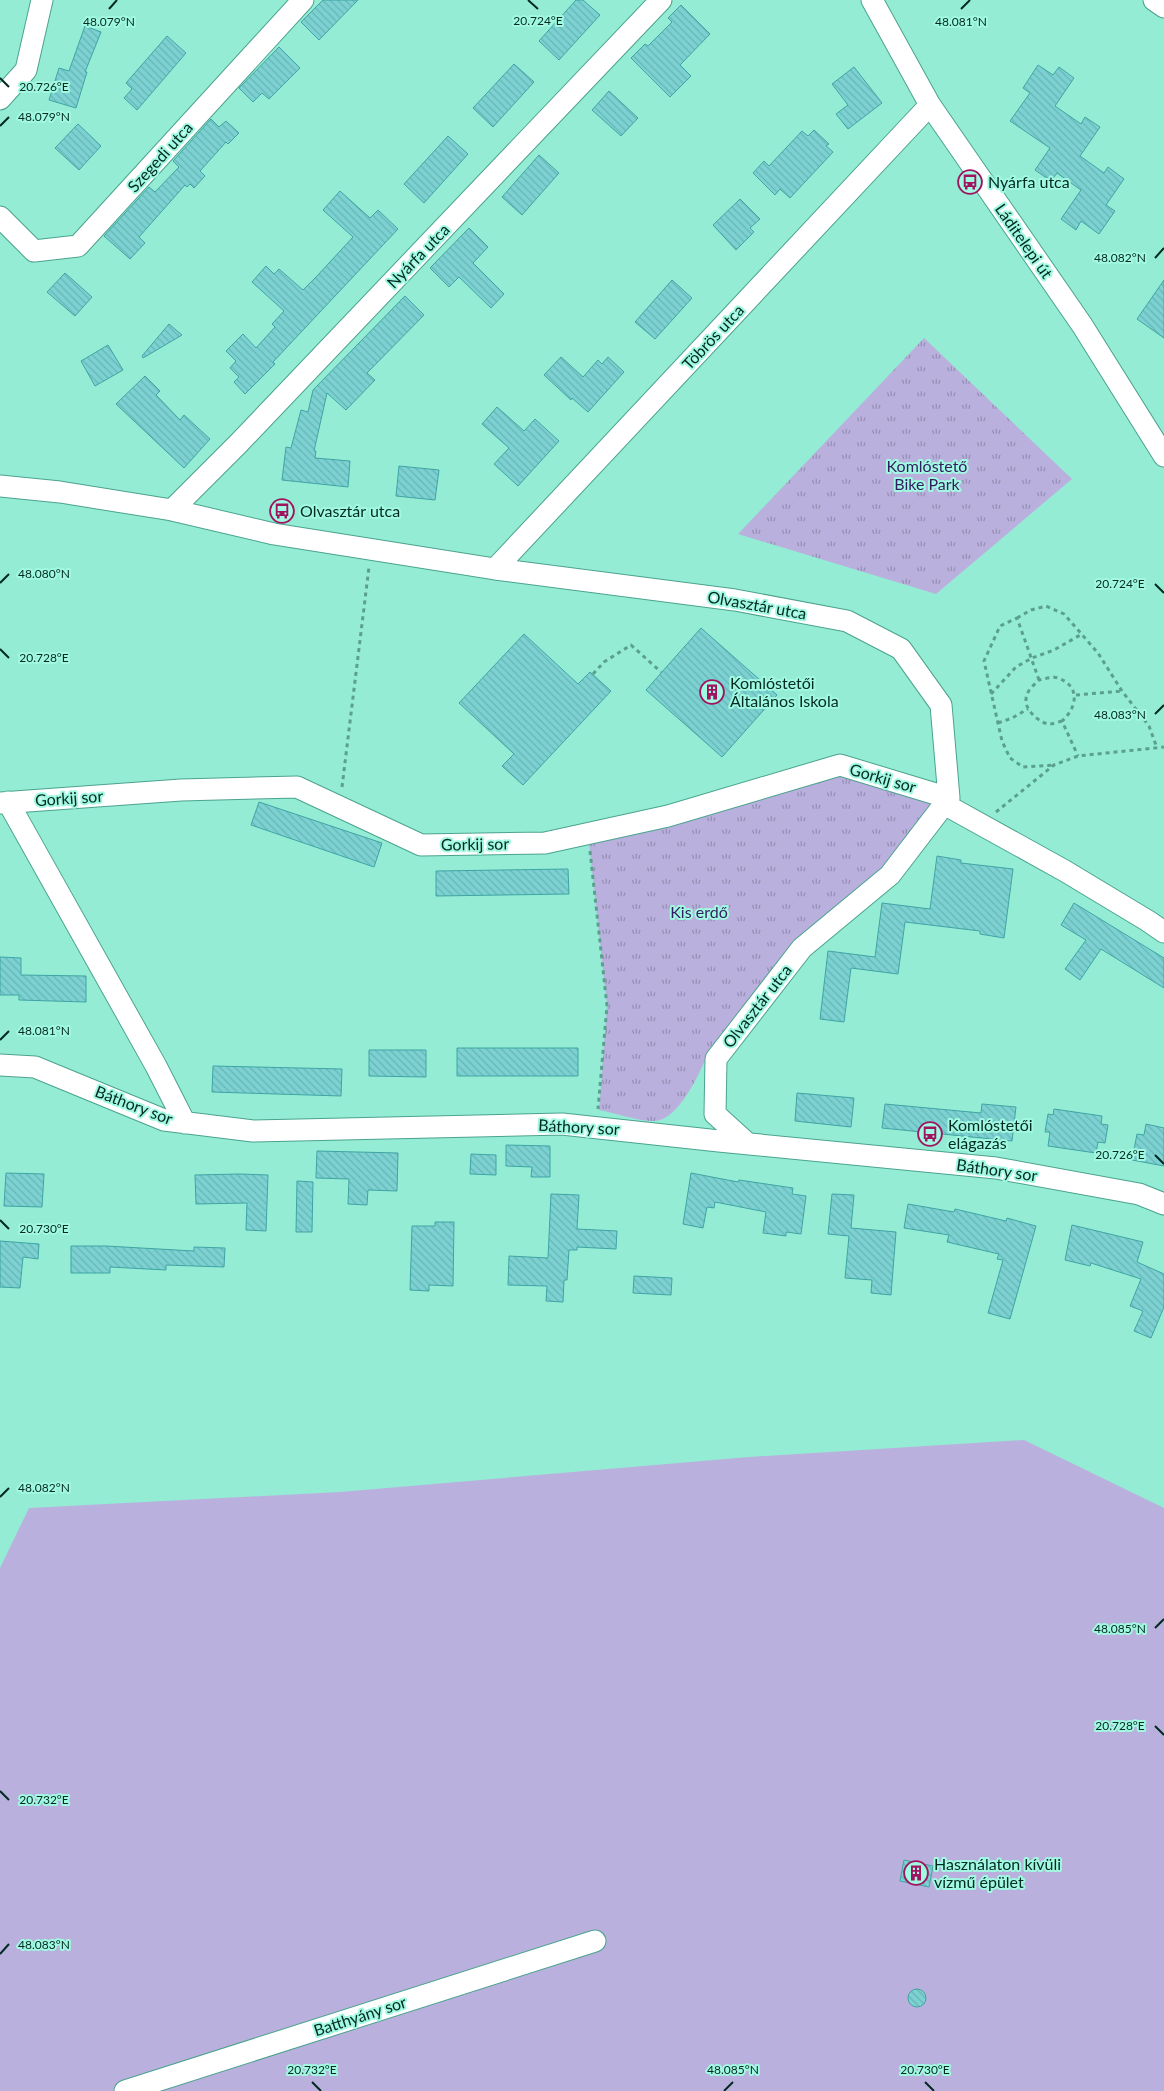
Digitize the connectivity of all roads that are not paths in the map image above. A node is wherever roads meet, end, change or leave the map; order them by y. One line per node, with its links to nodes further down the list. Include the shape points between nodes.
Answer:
1 (42, 0): 7 (street, via 26,70)
2 (303, 0): 9 (street, Szegedi utca, via 78,246 34,251)
3 (661, 0): 12 (street, Nyárfa utca)
4 (872, 0): 8 (street, Láditelepi út)
5 (1154, 0): 6 (street)
6 (1164, 7)
7 (0, 99)
8 (930, 105): 10 (street, Láditelepi út, via 1082,325); 13 (street, Töbrös utca)
9 (0, 217)
10 (1164, 456)
11 (0, 486): 12 (street, Olvasztár utca)
12 (172, 510): 13 (street, Olvasztár utca, via 274,534)
13 (495, 569): 14 (street, Olvasztár utca, via 735,600 847,621 902,649 941,705)
14 (947, 801): 15 (street, Gorkij sor, via 840,765 668,816 545,843 421,845 297,787 181,790); 16 (street, Gorkij sor); 19 (street, Olvasztár utca, via 890,875 802,948 716,1060 715,1114)
15 (4, 802): 18 (street, via 156,1066)
16 (1164, 932)
17 (0, 1065): 18 (street, Báthory sor, via 35,1067 164,1120)
18 (185, 1123): 19 (street, Báthory sor, via 253,1131 562,1124)
19 (748, 1144): 20 (street, Báthory sor, via 996,1168 1139,1194)
20 (1164, 1204)
21 (595, 1941): 22 (street, Batthyány sor)
22 (125, 2091)

